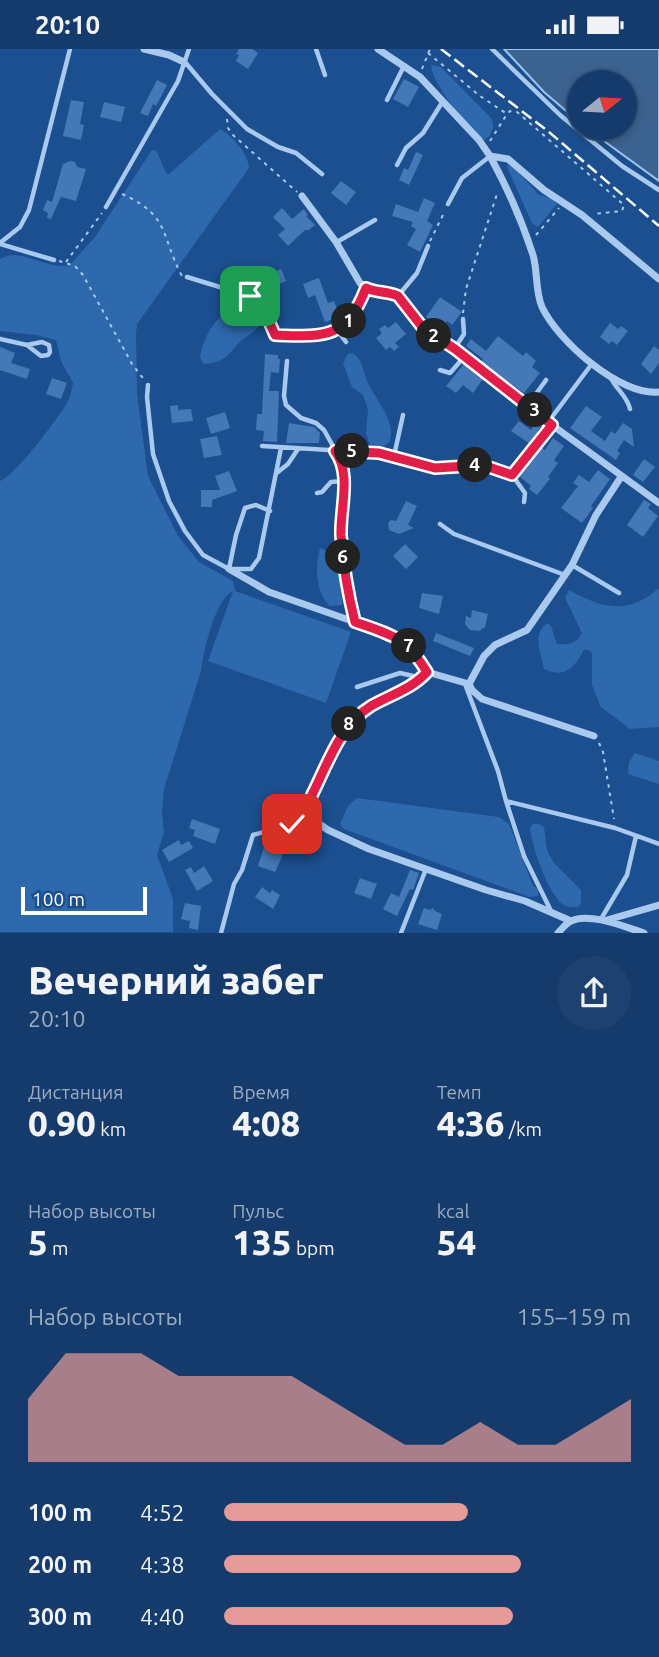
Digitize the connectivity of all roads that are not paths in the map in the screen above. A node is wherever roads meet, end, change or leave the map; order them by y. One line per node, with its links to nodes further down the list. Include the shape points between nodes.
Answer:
1 (70, 49): 20 (lane, via 29,210 18,230)
2 (144, 49): 7 (street)
3 (189, 49): 7 (lane)
4 (316, 49): 9 (lane)
5 (378, 49): 8 (street)
6 (492, 49): 15 (lane, via 570,123)
7 (184, 61): 14 (lane, via 247,129 296,153); 18 (lane)
8 (405, 65): 10 (lane); 11 (street)
9 (326, 75)
10 (387, 100)
11 (443, 100): 12 (street); 13 (lane)
12 (488, 152): 17 (lane, via 461,178); 25 (street, via 508,159); 36 (street, via 529,244 541,305)
13 (397, 165)
14 (322, 174)
15 (659, 190)
16 (302, 196): 21 (street)
17 (449, 204)
18 (106, 207)
19 (375, 221): 21 (lane)
20 (0, 243): 23 (lane)
21 (336, 243): 26 (street)
22 (428, 246): 27 (lane, via 417,272)
23 (54, 260)
24 (187, 277): 29 (lane, via 250,296 267,313 275,335 311,336)
25 (659, 279)
26 (366, 288): 27 (street); 29 (lane, via 353,316)
27 (398, 296): 33 (street, via 423,328)
28 (463, 319): 33 (lane, via 464,334)
29 (337, 330): 31 (lane)
30 (0, 339): 32 (lane)
31 (346, 342)
32 (27, 345): 32 (lane, via 47,343 50,352 41,356)
33 (455, 349): 34 (street)
34 (464, 357): 37 (lane, via 450,373); 42 (street)
35 (287, 361): 49 (lane, via 286,405 321,427)
36 (591, 365): 38 (street); 45 (lane)
37 (440, 370)
38 (610, 375): 41 (street, via 640,391); 43 (lane)
39 (547, 380): 42 (lane)
40 (148, 385): 61 (lane, via 153,454 169,501 203,555)
41 (659, 392)
42 (528, 405): 45 (street)
43 (630, 409)
44 (403, 415): 50 (lane)
45 (550, 423): 52 (lane); 53 (street)
46 (262, 446): 47 (lane)
47 (281, 448): 48 (lane); 51 (lane)
48 (298, 449): 49 (lane); 51 (lane)
49 (335, 451): 50 (lane); 54 (lane, via 344,466)
50 (394, 456): 52 (lane, via 435,468 483,465)
51 (277, 472): 58 (lane)
52 (512, 475): 56 (lane, via 525,493)
53 (621, 477): 57 (street); 60 (street)
54 (343, 481): 55 (lane, via 331,482); 64 (lane, via 341,533)
55 (317, 493)
56 (524, 502)
57 (659, 503)
58 (270, 511): 61 (lane, via 254,567); 61 (lane, via 256,505 245,508)
59 (440, 524): 62 (lane, via 454,534)
60 (572, 565): 62 (street); 63 (lane)
61 (229, 569): 64 (street, via 269,592)
62 (565, 575): 66 (street, via 527,630 495,645)
63 (619, 593)
64 (355, 622): 65 (street, via 395,636 414,652)
65 (424, 675): 66 (street); 67 (lane, via 400,673); 70 (street, via 349,725 312,795)
66 (467, 684): 68 (street, via 482,699); 69 (lane)
67 (357, 687)
68 (594, 736)
69 (506, 801): 71 (lane); 75 (lane, via 524,856)
70 (310, 812): 73 (street, via 328,830); 79 (lane, via 292,824 253,835)
71 (636, 836): 72 (lane); 76 (lane, via 627,875)
72 (659, 843)
73 (426, 869): 75 (street); 80 (lane)
74 (659, 905): 76 (street)
75 (551, 911): 77 (street)
76 (603, 920): 77 (street); 78 (street)
77 (571, 921): 81 (street)
78 (631, 931): 82 (street)
79 (221, 933)
80 (401, 933)
81 (558, 933)
82 (643, 933)

